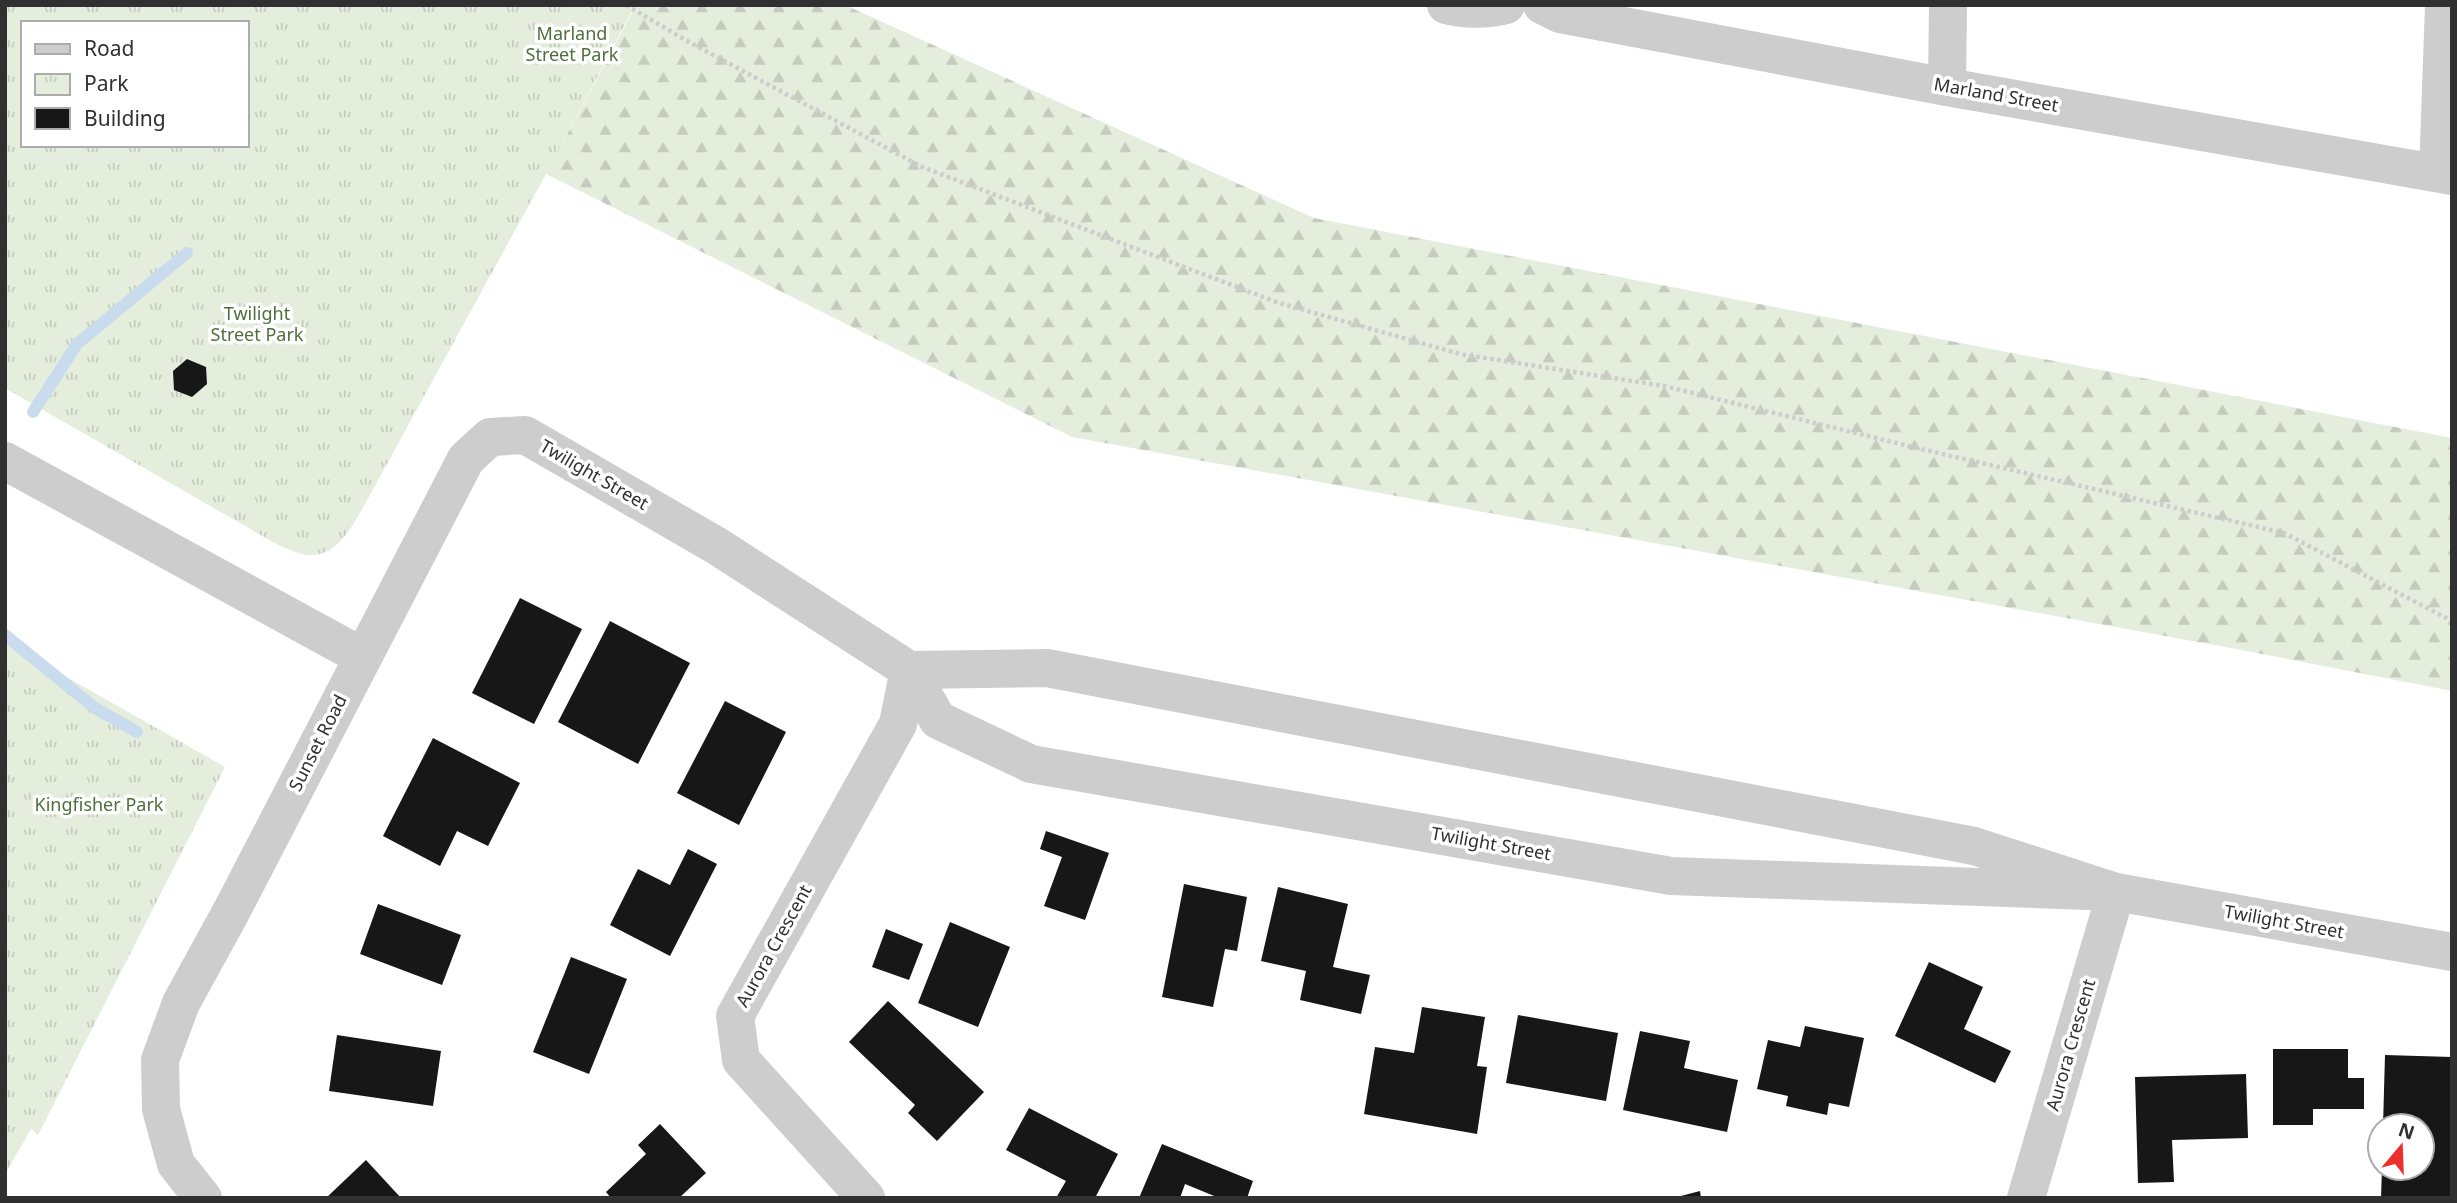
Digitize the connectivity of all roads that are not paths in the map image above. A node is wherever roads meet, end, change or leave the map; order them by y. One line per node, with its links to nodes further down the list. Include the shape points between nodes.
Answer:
1 (1446, 5): 2 (street, via 1492,9)
2 (1506, 5)
3 (1542, 5): 6 (street, Marland Street, via 1560,14)
4 (1948, 5): 6 (street)
5 (2444, 5): 7 (street)
6 (1947, 87): 7 (street, Marland Street)
7 (2445, 175)
8 (5, 461): 9 (street)
9 (363, 657): 10 (street, Twilight Street, via 466,459 490,437 525,435 717,546); 13 (street, Sunset Road, via 181,1003 160,1060 160,1110 176,1164)
10 (909, 670): 11 (street, Twilight Street, via 1061,670 1974,846); 11 (street, Twilight Street, via 938,720 1031,764 1671,876); 14 (street, Aurora Crescent, via 898,724 735,1016 741,1060)
11 (2116, 892): 12 (street, Twilight Street); 15 (street, Aurora Crescent)
12 (2452, 952)
13 (203, 1198)
14 (866, 1198)
15 (2026, 1198)

